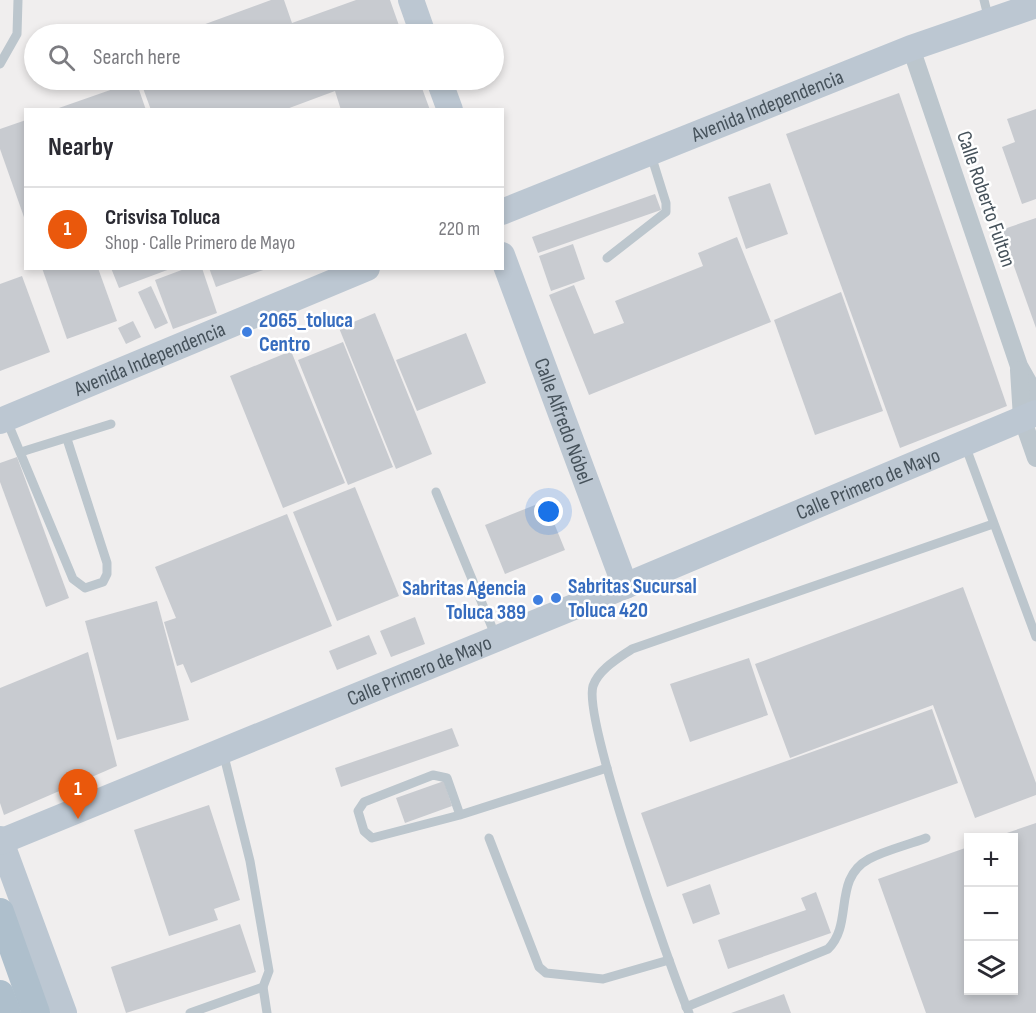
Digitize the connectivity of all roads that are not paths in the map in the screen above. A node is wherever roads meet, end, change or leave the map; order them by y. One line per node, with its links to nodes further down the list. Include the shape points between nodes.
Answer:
1 (18, 0): 7 (lane, via 17,34)
2 (411, 0): 5 (main road)
3 (1036, 5): 4 (main road, Avenida Independencia)
4 (987, 11): 6 (main road, Avenida Independencia)
5 (419, 24)
6 (911, 48): 10 (main road, Avenida Independencia); 15 (street, Calle Roberto Fulton)
7 (0, 64)
8 (443, 90): 9 (main road)
9 (449, 108)
10 (650, 153): 11 (main road, Avenida Independencia); 12 (lane, via 666,212)
11 (504, 211)
12 (607, 258)
13 (504, 260): 26 (main road, Calle Alfredo Nóbel)
14 (362, 270): 18 (main road, Avenida Independencia)
15 (1018, 366): 16 (street, Calle Roberto Fulton); 17 (street, Calle Roberto Fulton)
16 (1036, 396)
17 (1029, 416): 21 (main road, Calle Primero de Mayo); 23 (street, Calle Roberto Fulton)
18 (3, 420): 22 (lane)
19 (111, 424): 20 (lane)
20 (67, 439): 22 (lane); 22 (lane, via 107,563 103,582 85,588 73,579)
21 (964, 443): 25 (lane); 26 (main road, Calle Primero de Mayo)
22 (21, 452)
23 (1036, 458)
24 (436, 492): 28 (lane)
25 (993, 524): 27 (lane); 30 (lane, via 632,649 607,666 593,686 593,710)
26 (625, 586): 28 (main road, Calle Primero de Mayo)
27 (1036, 637)
28 (497, 639): 29 (main road, Calle Primero de Mayo)
29 (222, 750): 34 (main road, Calle Primero de Mayo); 37 (lane, via 270,961)
30 (607, 768): 31 (lane); 36 (lane)
31 (460, 815): 31 (lane, via 447,778 441,775 364,802 358,811 364,831 372,838)
32 (489, 838): 36 (lane, via 539,967 546,973 603,980)
33 (926, 838): 39 (lane, via 868,860 855,870 845,885 841,933 828,950)
34 (0, 841): 42 (main road)
35 (0, 912): 41 (main road)
36 (669, 960): 39 (lane)
37 (263, 987): 43 (lane); 44 (lane)
38 (0, 994): 40 (main road)
39 (687, 1010)
40 (7, 1013)
41 (36, 1013)
42 (64, 1013)
43 (190, 1013)
44 (267, 1013)

